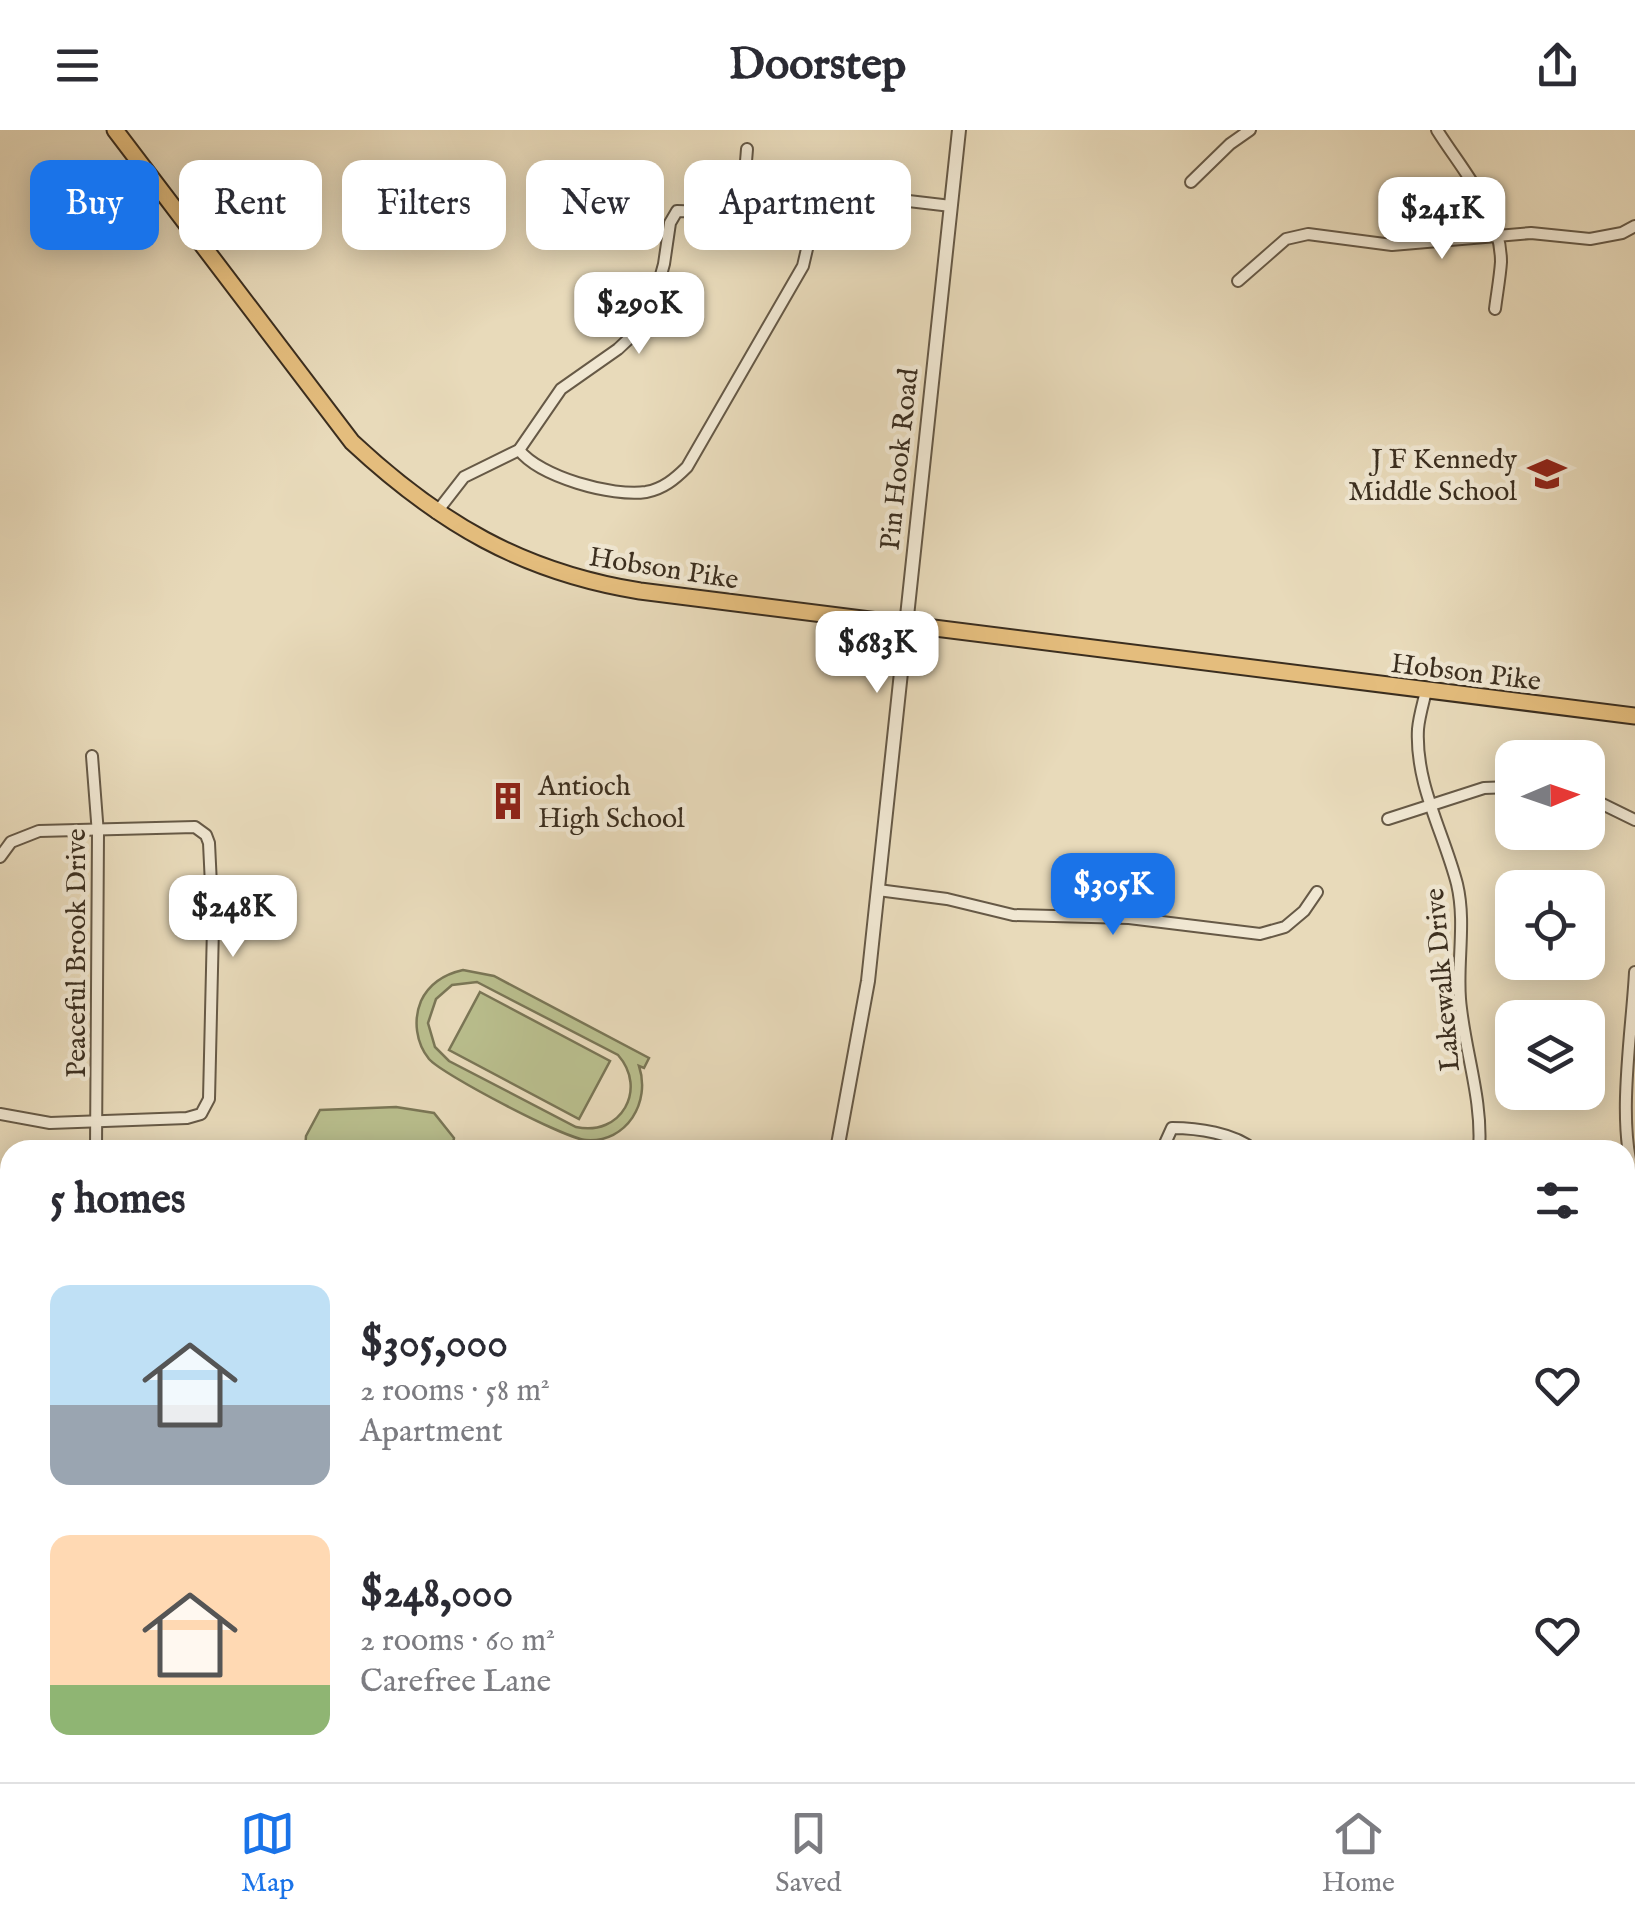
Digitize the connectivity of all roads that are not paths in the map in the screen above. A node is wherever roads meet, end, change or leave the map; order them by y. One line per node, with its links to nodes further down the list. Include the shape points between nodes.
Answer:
1 (115, 130): 17 (main road, Hobson Pike, via 352,442)
2 (959, 130): 9 (street, Pin Hook Road)
3 (1437, 130): 12 (street, via 1486,205)
4 (1245, 132): 7 (street)
5 (746, 149): 6 (street)
6 (745, 160)
7 (1191, 182)
8 (911, 201): 9 (street)
9 (951, 206): 18 (street, Pin Hook Road)
10 (684, 210): 16 (street, via 673,216 659,286 644,320 618,349 561,390)
11 (1635, 226): 12 (street, via 1590,239)
12 (1496, 235): 14 (street, via 1392,245 1308,234 1286,239); 15 (street)
13 (807, 250): 16 (street, via 687,468 672,482 648,492 608,490 543,468)
14 (1238, 280)
15 (1496, 309)
16 (519, 450): 17 (street, via 464,477)
17 (436, 513): 18 (main road, Hobson Pike, via 516,557 602,585)
18 (906, 624): 19 (main road, Hobson Pike); 29 (street, Pin Hook Road)
19 (1426, 692): 20 (main road, Hobson Pike); 23 (street, Lakewalk Drive, via 1418,729)
20 (1635, 716)
21 (92, 756): 27 (street, Peaceful Brook Drive)
22 (1495, 788): 23 (street)
23 (1431, 804): 25 (street); 38 (street, Lakewalk Drive, via 1458,887 1460,992)
24 (1605, 805): 26 (street)
25 (1388, 819)
26 (1635, 820)
27 (98, 831): 28 (street, via 40,831 11,842); 33 (street, Peaceful Brook Drive); 33 (street, via 203,831 210,846 213,940 205,1110 187,1118)
28 (0, 857)
29 (878, 890): 30 (street, via 1013,914 1129,918 1260,934 1285,926); 35 (street, Pin Hook Road)
30 (1317, 892)
31 (1635, 972): 39 (street)
32 (0, 1114): 33 (street, via 50,1123)
33 (98, 1120): 34 (street, Peaceful Brook Drive)
34 (97, 1140)
35 (839, 1140)
36 (1167, 1140): 37 (street, via 1172,1128)
37 (1231, 1140)
38 (1480, 1140)
39 (1628, 1140)

